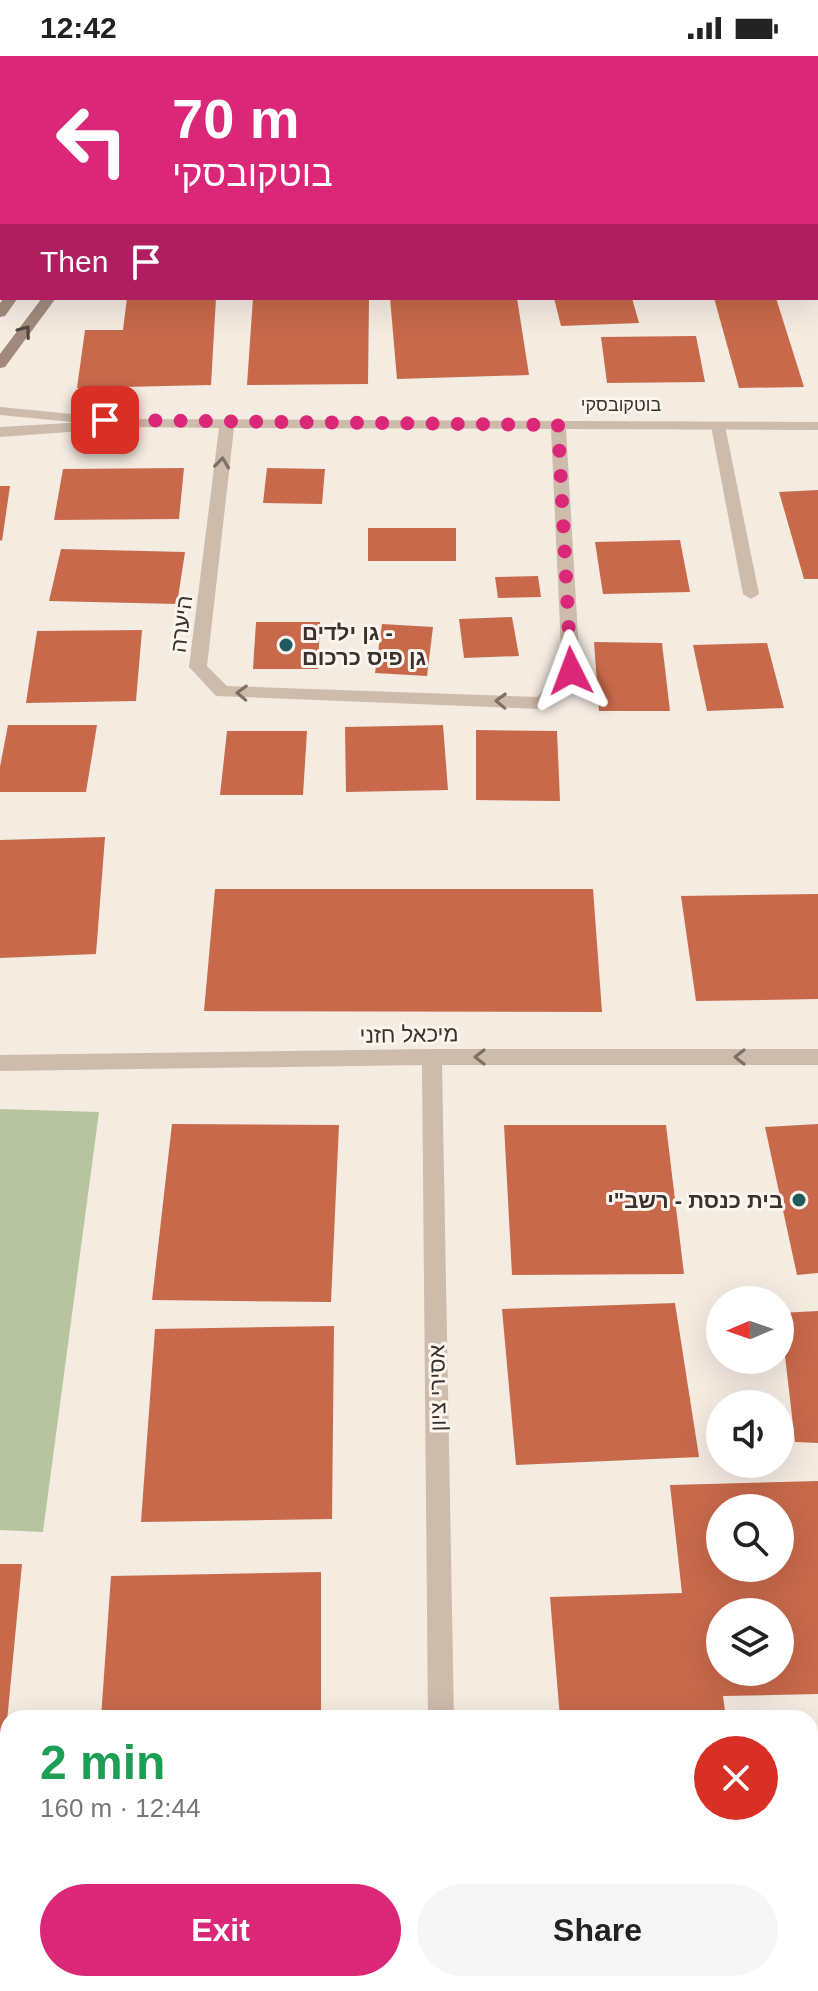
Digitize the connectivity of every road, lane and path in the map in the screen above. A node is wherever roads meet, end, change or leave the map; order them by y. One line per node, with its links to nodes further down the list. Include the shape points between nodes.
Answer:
1 (48, 300): 2 (main road, one-way to 1)
2 (0, 364)
3 (0, 411): 4 (street, בוטקובסקי)
4 (136, 423): 5 (street, בוטקובסקי); 9 (street, בוטקובסקי)
5 (227, 423): 6 (street, בוטקובסקי); 6 (street, היערה, one-way to 5, via 571,671 541,703 222,692 198,667)
6 (558, 425): 7 (street, בוטקובסקי)
7 (718, 426): 8 (street, בוטקובסקי); 10 (street)
8 (818, 426)
9 (0, 432)
10 (751, 594)
11 (432, 1057): 12 (street, מיכאל חזני, one-way to 11); 13 (street, מיכאל חזני); 14 (street, אסירי ציון)
12 (818, 1057)
13 (0, 1063)
14 (441, 1710)

